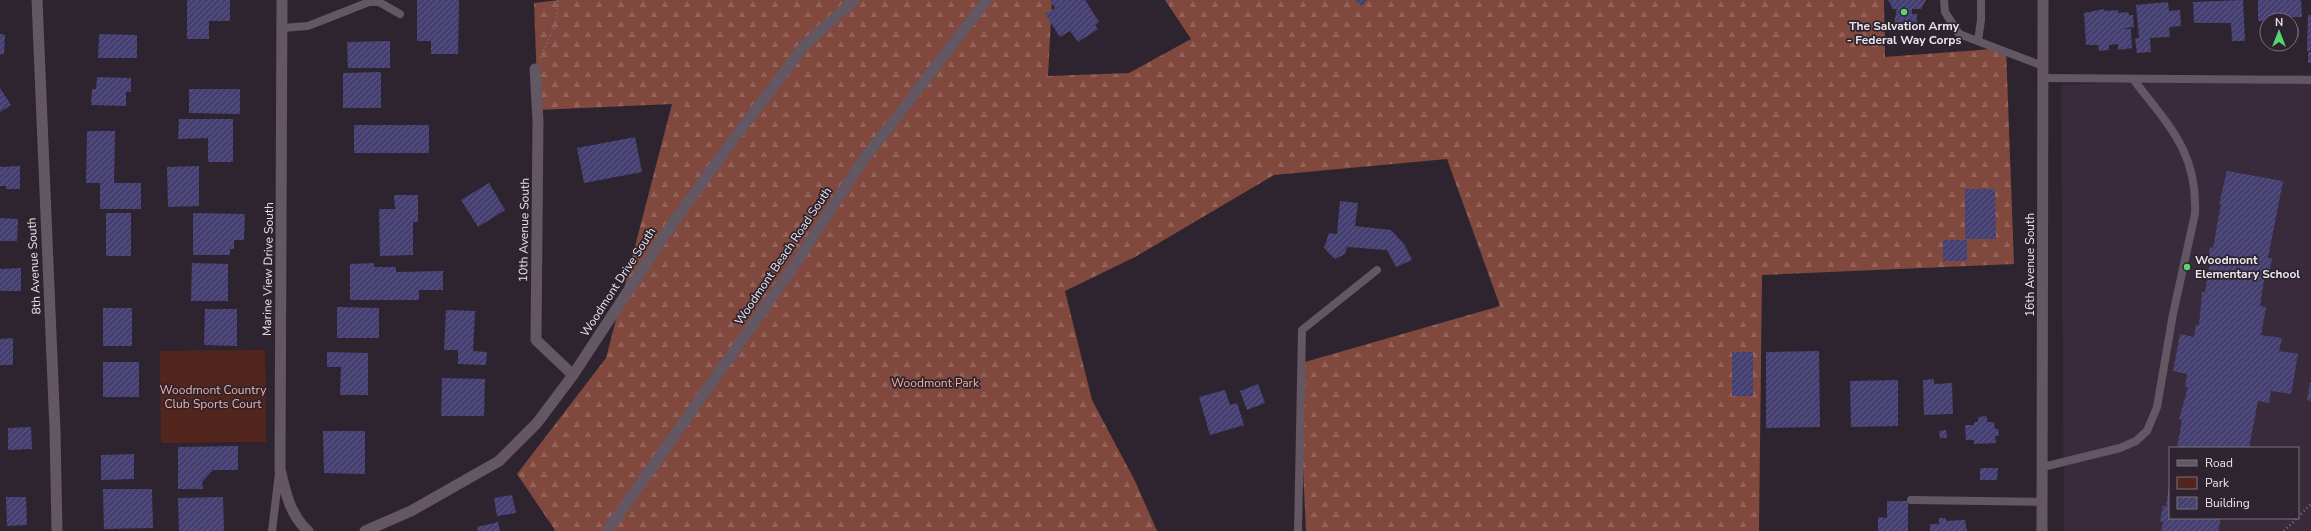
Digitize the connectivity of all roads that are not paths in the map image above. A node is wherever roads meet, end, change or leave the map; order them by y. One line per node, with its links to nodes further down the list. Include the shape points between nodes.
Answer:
1 (37, 0): 22 (main road, 8th Avenue South)
2 (282, 0): 9 (main road, Marine View Drive South)
3 (854, 0): 17 (main road, Woodmont Drive South, via 804,46 735,137 668,230)
4 (987, 0): 26 (main road, Woodmont Beach Road South, via 861,163 792,268)
5 (1944, 0): 10 (lane, via 1945,12 1960,34)
6 (1981, 0): 10 (lane)
7 (2043, 0): 11 (main road, 16th Avenue South)
8 (400, 14): 9 (lane, via 379,2 369,2 308,26)
9 (282, 28): 19 (main road, Marine View Drive South)
10 (1978, 41): 11 (lane)
11 (2043, 66): 13 (main road, 16th Avenue South)
12 (535, 69): 17 (main road, 10th Avenue South, via 538,121 536,340)
13 (2043, 78): 14 (lane); 18 (main road, 16th Avenue South)
14 (2133, 79): 15 (lane); 18 (lane, via 2180,140 2191,167 2195,193 2195,214 2173,314 2157,407 2147,431 2136,441 2120,448)
15 (2311, 80)
16 (1377, 270): 27 (lane, via 1302,330)
17 (573, 375): 25 (main road, Woodmont Drive South, via 538,423 499,461 411,511)
18 (2043, 467): 21 (main road, 16th Avenue South)
19 (280, 469): 23 (lane); 24 (main road, Marine View Drive South, via 287,499 300,524)
20 (1911, 500): 21 (lane)
21 (2043, 502): 28 (main road, 16th Avenue South)
22 (57, 531)
23 (272, 531)
24 (308, 531)
25 (365, 531)
26 (607, 531)
27 (1298, 531)
28 (2042, 531)

